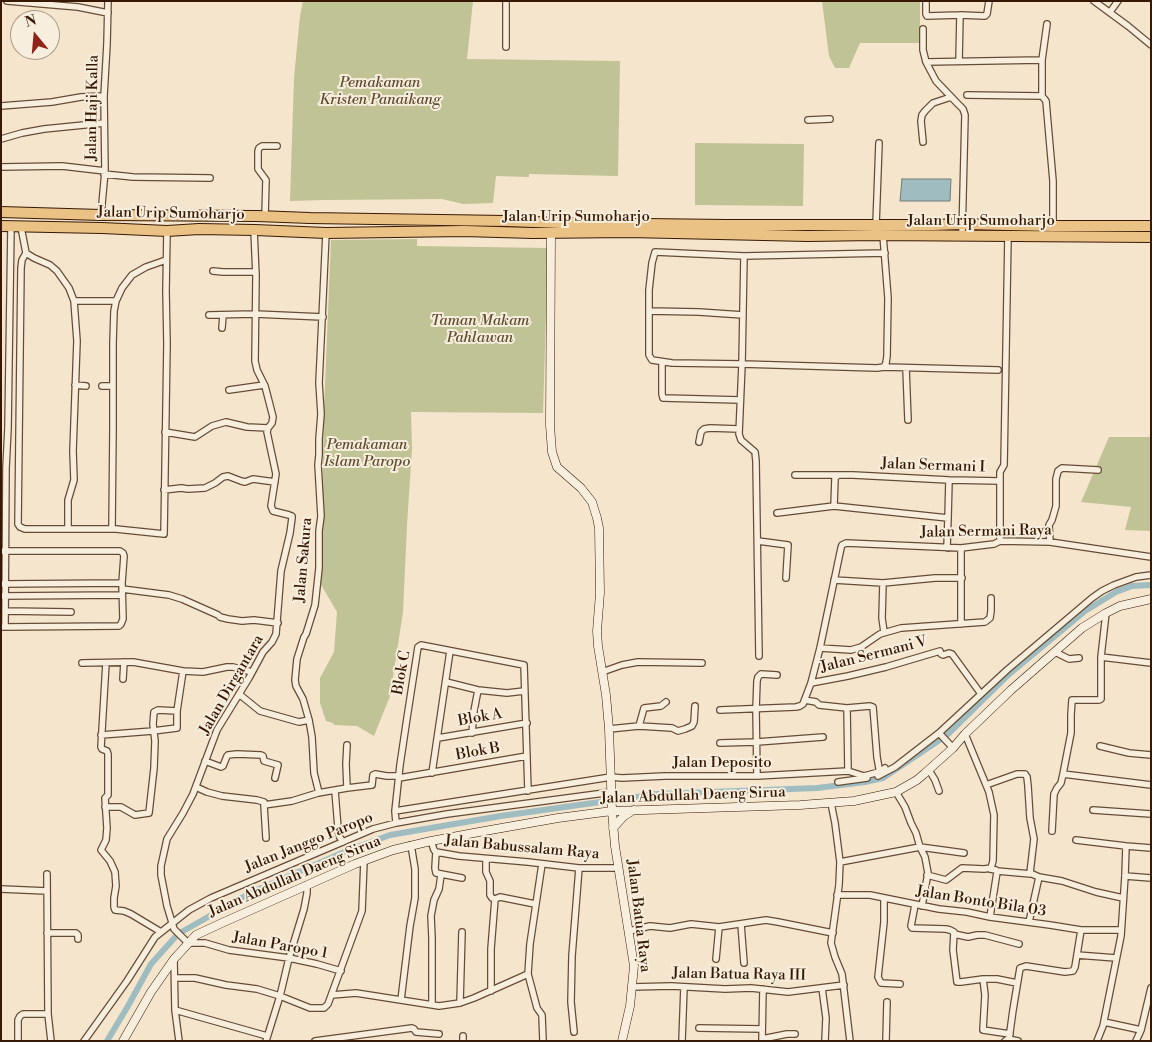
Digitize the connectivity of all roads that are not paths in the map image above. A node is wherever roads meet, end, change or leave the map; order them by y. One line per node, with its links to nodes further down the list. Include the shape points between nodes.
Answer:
1 (7, 1): 8 (street)
2 (108, 1): 11 (street, Jalan Haji Kalla)
3 (506, 1): 16 (street)
4 (926, 1): 12 (street, via 928,16)
5 (989, 1): 12 (street, via 986,16)
6 (1094, 1): 10 (street)
7 (1118, 1): 10 (street)
8 (40, 3): 9 (street)
9 (78, 4): 11 (street)
10 (1110, 12): 15 (street)
11 (108, 13): 21 (street, Jalan Haji Kalla)
12 (960, 15): 18 (street)
13 (1047, 24): 17 (street)
14 (923, 29): 19 (street)
15 (1151, 45)
16 (506, 47)
17 (1042, 60): 18 (street); 22 (street)
18 (959, 61): 19 (street)
19 (926, 62): 23 (street, via 936,81)
20 (967, 95): 22 (street)
21 (104, 96): 24 (street); 27 (street, Jalan Haji Kalla)
22 (1042, 96): 46 (street, via 1048,114)
23 (951, 97): 29 (street, via 933,103 922,115); 39 (street, via 965,115)
24 (1, 106)
25 (830, 119): 26 (street)
26 (808, 120)
27 (104, 123): 28 (street, via 44,129); 33 (street, Jalan Haji Kalla)
28 (1, 139)
29 (924, 142)
30 (879, 143): 48 (street)
31 (277, 146): 37 (street, via 262,146 258,150 258,169 266,180)
32 (1, 167): 33 (street, via 62,166)
33 (104, 172): 34 (street, via 133,177); 36 (street, Jalan Haji Kalla)
34 (210, 178)
35 (1, 212): 36 (highway, Jalan Urip Sumoharjo)
36 (101, 215): 37 (highway, Jalan Urip Sumoharjo)
37 (265, 216): 43 (highway, Jalan Urip Sumoharjo, via 506,221)
38 (750, 224): 43 (highway, Jalan Urip Sumoharjo); 48 (highway, Jalan Urip Sumoharjo); 50 (highway)
39 (962, 224): 46 (highway, Jalan Urip Sumoharjo); 48 (highway, Jalan Urip Sumoharjo); 51 (street)
40 (11, 226): 45 (highway, Jalan Urip Sumoharjo); 55 (street); 71 (street)
41 (1151, 226): 42 (highway, Jalan Urip Sumoharjo)
42 (1122, 227): 46 (highway, Jalan Urip Sumoharjo); 54 (highway)
43 (634, 228): 47 (highway, Jalan Urip Sumoharjo); 50 (highway, Jalan Urip Sumoharjo)
44 (254, 230): 45 (highway, Jalan Urip Sumoharjo); 49 (highway, Jalan Urip Sumoharjo); 60 (street, Jalan Dirgantara)
45 (167, 231): 58 (street)
46 (1053, 231): 52 (highway, Jalan Urip Sumoharjo); 54 (highway, Jalan Urip Sumoharjo)
47 (551, 232): 49 (highway, Jalan Urip Sumoharjo); 141 (main road, Jalan Batua Raya, via 552,452 557,467 592,502 597,518 600,593 597,630)
48 (878, 232): 50 (highway, Jalan Urip Sumoharjo); 51 (highway, Jalan Urip Sumoharjo); 56 (street)
49 (326, 234): 68 (street, Jalan Sakura)
50 (750, 235)
51 (962, 236): 52 (highway, Jalan Urip Sumoharjo)
52 (1008, 236): 96 (street, via 1004,465)
53 (1151, 237): 54 (highway, Jalan Urip Sumoharjo)
54 (1122, 238)
55 (26, 253): 61 (street, via 58,271); 102 (street, via 20,268 18,524 25,528)
56 (885, 253): 57 (street); 74 (street, via 888,298)
57 (744, 256): 63 (street, via 654,253); 66 (street)
58 (166, 260): 62 (street, via 132,275); 89 (street)
59 (213, 271): 60 (street)
60 (256, 272): 64 (street, Jalan Dirgantara)
61 (74, 301): 62 (street); 78 (street, via 77,341)
62 (116, 301): 82 (street)
63 (649, 311): 66 (street); 72 (street, via 650,358)
64 (255, 314): 65 (street); 68 (street); 79 (street, Jalan Dirgantara, via 255,361)
65 (223, 315): 67 (street); 69 (street)
66 (743, 315): 73 (street)
67 (209, 316)
68 (323, 317): 157 (street, Jalan Sakura, via 319,383 321,516 318,586 297,659 295,680)
69 (222, 328)
70 (1, 338): 71 (street)
71 (9, 338): 77 (street)
72 (662, 362): 73 (street); 84 (street, via 663,398)
73 (742, 364): 74 (street); 84 (street)
74 (884, 367): 75 (street)
75 (906, 368): 76 (street); 85 (street)
76 (998, 370)
77 (5, 384): 86 (street)
78 (75, 385): 80 (street); 102 (street, via 74,480 68,500)
79 (264, 385): 83 (street); 87 (street, Jalan Dirgantara, via 273,417)
80 (86, 386)
81 (102, 386): 82 (street)
82 (114, 386): 103 (street)
83 (229, 390)
84 (740, 400): 88 (street)
85 (908, 420)
86 (4, 428): 91 (street)
87 (268, 428): 89 (street, via 226,422 195,437); 97 (street, Jalan Dirgantara)
88 (739, 429): 90 (street, via 710,428 701,432); 104 (street, via 742,440 756,456)
89 (165, 432): 98 (street)
90 (699, 442)
91 (3, 468): 109 (street)
92 (1098, 470): 106 (street, via 1058,470 1056,506 1049,525)
93 (795, 474): 94 (street, Jalan Sermani I)
94 (837, 477): 95 (street, Jalan Sermani I); 99 (street)
95 (949, 480): 96 (street, Jalan Sermani I); 101 (street)
96 (1000, 481): 105 (street, Jalan Sermani I)
97 (275, 482): 98 (street, via 253,479 245,482 228,476 205,488); 124 (street, Jalan Dirgantara, via 272,509 292,516 281,571)
98 (164, 490): 103 (street, via 164,534)
99 (834, 506): 100 (street); 101 (street)
100 (777, 513)
101 (948, 518): 107 (street)
102 (68, 529): 103 (street)
103 (112, 529)
104 (758, 541): 112 (street, via 788,545); 131 (street)
105 (1000, 541): 106 (street, Jalan Sermani Raya); 108 (street, Jalan Sermani Raya)
106 (1050, 542): 110 (street, Jalan Sermani Raya)
107 (947, 548): 108 (street, Jalan Sermani Raya); 114 (street, Jalan Sermani Raya, via 846,543 841,546)
108 (962, 548): 113 (street)
109 (3, 551): 116 (street); 117 (street, via 120,551 124,556)
110 (1151, 557)
111 (1151, 575): 149 (street, via 1136,577 1102,591)
112 (786, 578)
113 (962, 578): 115 (street); 125 (street)
114 (834, 580): 115 (street); 128 (street, Jalan Sermani Raya)
115 (882, 583): 127 (street)
116 (3, 584): 117 (street); 118 (street)
117 (122, 589): 118 (street); 124 (street, via 169,595 228,619); 126 (street, via 123,619 118,627)
118 (3, 596): 121 (street)
119 (991, 598): 125 (street, via 989,620)
120 (1151, 599): 123 (main road, Jalan Abdullah Daeng Sirua)
121 (5, 611): 122 (street); 126 (street)
122 (71, 612)
123 (1106, 612): 130 (main road, Jalan Abdullah Daeng Sirua); 132 (street)
124 (278, 622): 140 (street, Jalan Dirgantara, via 272,642)
125 (961, 624): 127 (street, via 906,627)
126 (3, 627)
127 (884, 632): 128 (street, via 852,650)
128 (820, 648): 145 (street, Jalan Sermani Raya)
129 (450, 651): 144 (street, Blok B); 147 (street, Blok C, via 524,665); 183 (street, Blok C, via 418,647)
130 (1055, 652): 133 (street, via 1069,659); 165 (main road, Jalan Abdullah Daeng Sirua)
131 (759, 656)
132 (1101, 657): 138 (street); 181 (street, via 1101,699 1072,700 1071,733)
133 (1079, 658)
134 (124, 662): 136 (street); 139 (street); 143 (street)
135 (82, 663): 136 (street)
136 (106, 663): 163 (street)
137 (702, 663): 141 (street, via 638,662)
138 (1151, 663)
139 (183, 671): 140 (street, via 202,672 233,667); 156 (street)
140 (252, 672): 148 (street, Jalan Dirgantara)
141 (602, 672): 160 (main road, Jalan Batua Raya)
142 (777, 675): 154 (street, via 758,676)
143 (122, 679)
144 (446, 682): 146 (street); 166 (street, Blok B)
145 (811, 683): 149 (street, Jalan Sermani V, via 886,667 940,651 944,655 952,654); 150 (street, Jalan Sermani Raya)
146 (478, 690): 147 (street); 162 (street)
147 (524, 691): 158 (street)
148 (239, 694): 157 (street, via 260,711 299,722); 175 (street, Jalan Dirgantara, via 217,730)
149 (981, 694): 164 (street)
150 (804, 700): 153 (street); 154 (street, Jalan Sermani Raya, via 798,707)
151 (666, 702): 159 (street, via 661,706 644,708)
152 (695, 706): 159 (street, via 694,722 690,728 678,731)
153 (848, 708): 178 (street); 180 (street, via 873,707)
154 (756, 709): 155 (street); 168 (street)
155 (720, 710)
156 (177, 711): 161 (street, via 177,728); 161 (street, via 155,711)
157 (309, 720): 194 (street, Jalan Sakura)
158 (526, 723): 162 (street, Blok A); 174 (street)
159 (639, 726): 160 (street)
160 (609, 729): 184 (main road, Jalan Batua Raya)
161 (153, 731): 163 (street); 198 (street, via 154,768 149,813 135,816 121,807)
162 (472, 733): 166 (street, Blok A)
163 (101, 734): 198 (street, via 101,747 108,754)
164 (941, 734): 171 (street); 180 (street)
165 (965, 734): 171 (main road, Jalan Abdullah Daeng Sirua); 186 (street)
166 (438, 738): 179 (street, Blok B)
167 (823, 738): 168 (street)
168 (756, 742): 169 (street); 182 (street)
169 (720, 743)
170 (347, 745): 189 (street)
171 (952, 746): 177 (main road, Jalan Abdullah Daeng Sirua)
172 (1100, 746): 173 (street)
173 (1151, 755)
174 (528, 756): 179 (street, Blok B); 191 (street)
175 (205, 762): 185 (street, via 221,767 228,755 261,755 264,761 278,765); 188 (street, Jalan Dirgantara)
176 (885, 768): 180 (street)
177 (929, 770): 192 (street); 193 (main road, Jalan Abdullah Daeng Sirua)
178 (847, 771): 180 (street, Jalan Deposito, via 864,776); 180 (street, via 841,782); 182 (street, Jalan Deposito)
179 (432, 773): 183 (street, Blok B)
180 (880, 774)
181 (1063, 774): 187 (street); 206 (street, via 1054,794)
182 (757, 776): 184 (street, Jalan Deposito)
183 (399, 777): 189 (street, Blok B, via 375,774 372,785); 202 (street, Blok C)
184 (611, 777): 191 (street, Jalan Deposito); 195 (main road, Jalan Batua Raya)
185 (275, 778)
186 (986, 785): 223 (street, via 995,820); 225 (street, via 1017,774 1027,777 1034,839)
187 (1151, 785)
188 (196, 787): 197 (street, via 213,794 257,800); 246 (street, Jalan Dirgantara, via 167,839 161,866)
189 (347, 788): 190 (street)
190 (335, 791): 194 (street); 210 (street, via 339,836)
191 (528, 791): 202 (street)
192 (939, 791)
193 (896, 792): 196 (main road, Jalan Abdullah Daeng Sirua); 213 (street)
194 (319, 793): 197 (street)
195 (612, 793): 199 (main road, Jalan Batua Raya); 204 (street, Jalan Janggo Paropo)
196 (831, 803): 200 (main road, Jalan Abdullah Daeng Sirua); 219 (street)
197 (264, 805): 207 (street)
198 (105, 808): 250 (street, via 106,840 101,850 115,872 115,910 131,914)
199 (612, 809): 200 (main road, Jalan Abdullah Daeng Sirua); 205 (main road, Jalan Batua Raya); 209 (main road, Jalan Abdullah Daeng Sirua)
200 (636, 809): 205 (main road, via 624,816)
201 (1093, 810): 203 (street)
202 (395, 811): 204 (street)
203 (1151, 814)
204 (396, 824): 210 (street, Jalan Janggo Paropo, via 373,829)
205 (614, 828): 222 (main road, Jalan Batua Raya)
206 (1052, 831)
207 (266, 838)
208 (1076, 840): 212 (street)
209 (431, 841): 211 (main road, Jalan Abdullah Daeng Sirua); 215 (street, Jalan Babussalam Raya)
210 (343, 842): 246 (street, Jalan Janggo Paropo, via 211,898 189,910)
211 (411, 845): 218 (main road, Jalan Abdullah Daeng Sirua); 279 (street, via 415,898)
212 (1126, 846): 214 (street); 229 (street)
213 (920, 847): 216 (street); 219 (street); 227 (street)
214 (1151, 848)
215 (436, 852): 217 (street, Jalan Babussalam Raya); 226 (street, via 435,871)
216 (964, 854)
217 (486, 859): 220 (street, Jalan Babussalam Raya); 236 (street, via 490,895)
218 (364, 861): 232 (main road, Jalan Abdullah Daeng Sirua); 264 (street, Jalan Paropo 1, via 362,911)
219 (840, 862): 235 (street)
220 (542, 864): 221 (street, Jalan Babussalam Raya); 239 (street)
221 (579, 868): 222 (street, Jalan Babussalam Raya); 290 (street, via 572,956)
222 (618, 868): 249 (main road, Jalan Batua Raya)
223 (994, 870): 225 (street); 227 (street, via 962,868 946,880); 242 (street)
224 (47, 874): 234 (street)
225 (1031, 874): 228 (street)
226 (441, 875): 230 (street); 282 (street, via 432,916)
227 (927, 875): 241 (street)
228 (1039, 876): 238 (street); 243 (street)
229 (1125, 876): 231 (street); 238 (street)
230 (462, 878)
231 (1151, 878)
232 (307, 885): 256 (main road, Jalan Abdullah Daeng Sirua, via 199,934); 259 (street, via 304,909)
233 (1, 888): 234 (street)
234 (47, 891): 252 (street)
235 (837, 895): 237 (street, Jalan Bonto Bila 03); 253 (street)
236 (495, 898): 239 (street); 276 (street)
237 (884, 898): 240 (street, Jalan Bonto Bila 03); 269 (street, via 878,978 882,983)
238 (1123, 898): 248 (street)
239 (535, 904): 265 (street)
240 (915, 905): 241 (street, Jalan Bonto Bila 03); 254 (street, via 912,928 946,929)
241 (922, 906): 242 (street, Jalan Bonto Bila 03)
242 (990, 917): 243 (street, Jalan Bonto Bila 03)
243 (1029, 922): 247 (street, Jalan Bonto Bila 03)
244 (741, 924): 245 (street); 253 (street, via 766,920); 263 (street)
245 (719, 927): 249 (street, via 691,924 672,928 650,926); 262 (street)
246 (175, 929): 250 (street, Jalan Janggo Paropo); 256 (street)
247 (1080, 930): 248 (street, Jalan Bonto Bila 03); 258 (street)
248 (1121, 930): 260 (street)
249 (628, 931): 271 (main road, Jalan Batua Raya, via 634,966)
250 (161, 932): 299 (street, Jalan Janggo Paropo)
251 (462, 932): 281 (street)
252 (48, 933): 255 (street, via 76,934); 285 (street)
253 (832, 933): 270 (street, via 831,943)
254 (954, 934): 257 (street, via 968,938 977,934 993,936); 267 (street, via 957,981)
255 (78, 939)
256 (188, 943): 259 (street, Jalan Paropo 1); 261 (main road, Jalan Abdullah Daeng Sirua)
257 (1019, 944)
258 (1077, 955): 260 (street); 268 (street, via 1073,971 1026,966 1020,968)
259 (289, 958): 264 (street, Jalan Paropo 1); 278 (street)
260 (1116, 958): 286 (street)
261 (174, 959): 266 (street); 300 (main road, Jalan Abdullah Daeng Sirua)
262 (716, 959)
263 (744, 963)
264 (340, 971): 277 (street)
265 (528, 974): 276 (street); 303 (street, via 542,1015)
266 (175, 978): 278 (street, via 201,978); 283 (street)
267 (983, 979): 268 (street); 295 (street, via 983,1029)
268 (1018, 982): 295 (street)
269 (900, 984)
270 (844, 985): 273 (street, Jalan Batua Raya III); 307 (street)
271 (632, 987): 272 (street, Jalan Batua Raya III); 304 (main road, Jalan Batua Raya)
272 (684, 987): 275 (street, Jalan Batua Raya III); 305 (street)
273 (822, 988): 275 (street, Jalan Batua Raya III, via 788,992); 306 (street)
274 (1151, 988): 284 (street)
275 (763, 990): 288 (street)
276 (491, 991): 281 (street)
277 (332, 995): 278 (street, via 322,1009 303,1006); 279 (street, via 356,993)
278 (280, 996): 293 (street)
279 (401, 1000): 282 (street)
280 (887, 1002): 308 (street)
281 (460, 1003): 282 (street)
282 (432, 1004)
283 (175, 1010): 293 (street); 301 (street)
284 (1149, 1010): 289 (street)
285 (48, 1014): 297 (street, via 20,1016); 298 (street)
286 (1104, 1022): 289 (street); 310 (street)
287 (700, 1028): 288 (street)
288 (762, 1029): 296 (street)
289 (1141, 1030): 311 (street)
290 (574, 1032)
291 (439, 1034): 294 (street, via 416,1032 412,1028)
292 (795, 1034): 296 (street)
293 (266, 1038)
294 (359, 1038): 302 (street)
295 (1008, 1038): 309 (street)
296 (762, 1040)
297 (18, 1041)
298 (51, 1041)
299 (84, 1041)
300 (123, 1041)
301 (179, 1041)
302 (315, 1041)
303 (543, 1041)
304 (622, 1041)
305 (682, 1041)
306 (825, 1041)
307 (850, 1041)
308 (886, 1041)
309 (1018, 1041)
310 (1097, 1041)
311 (1136, 1041)

